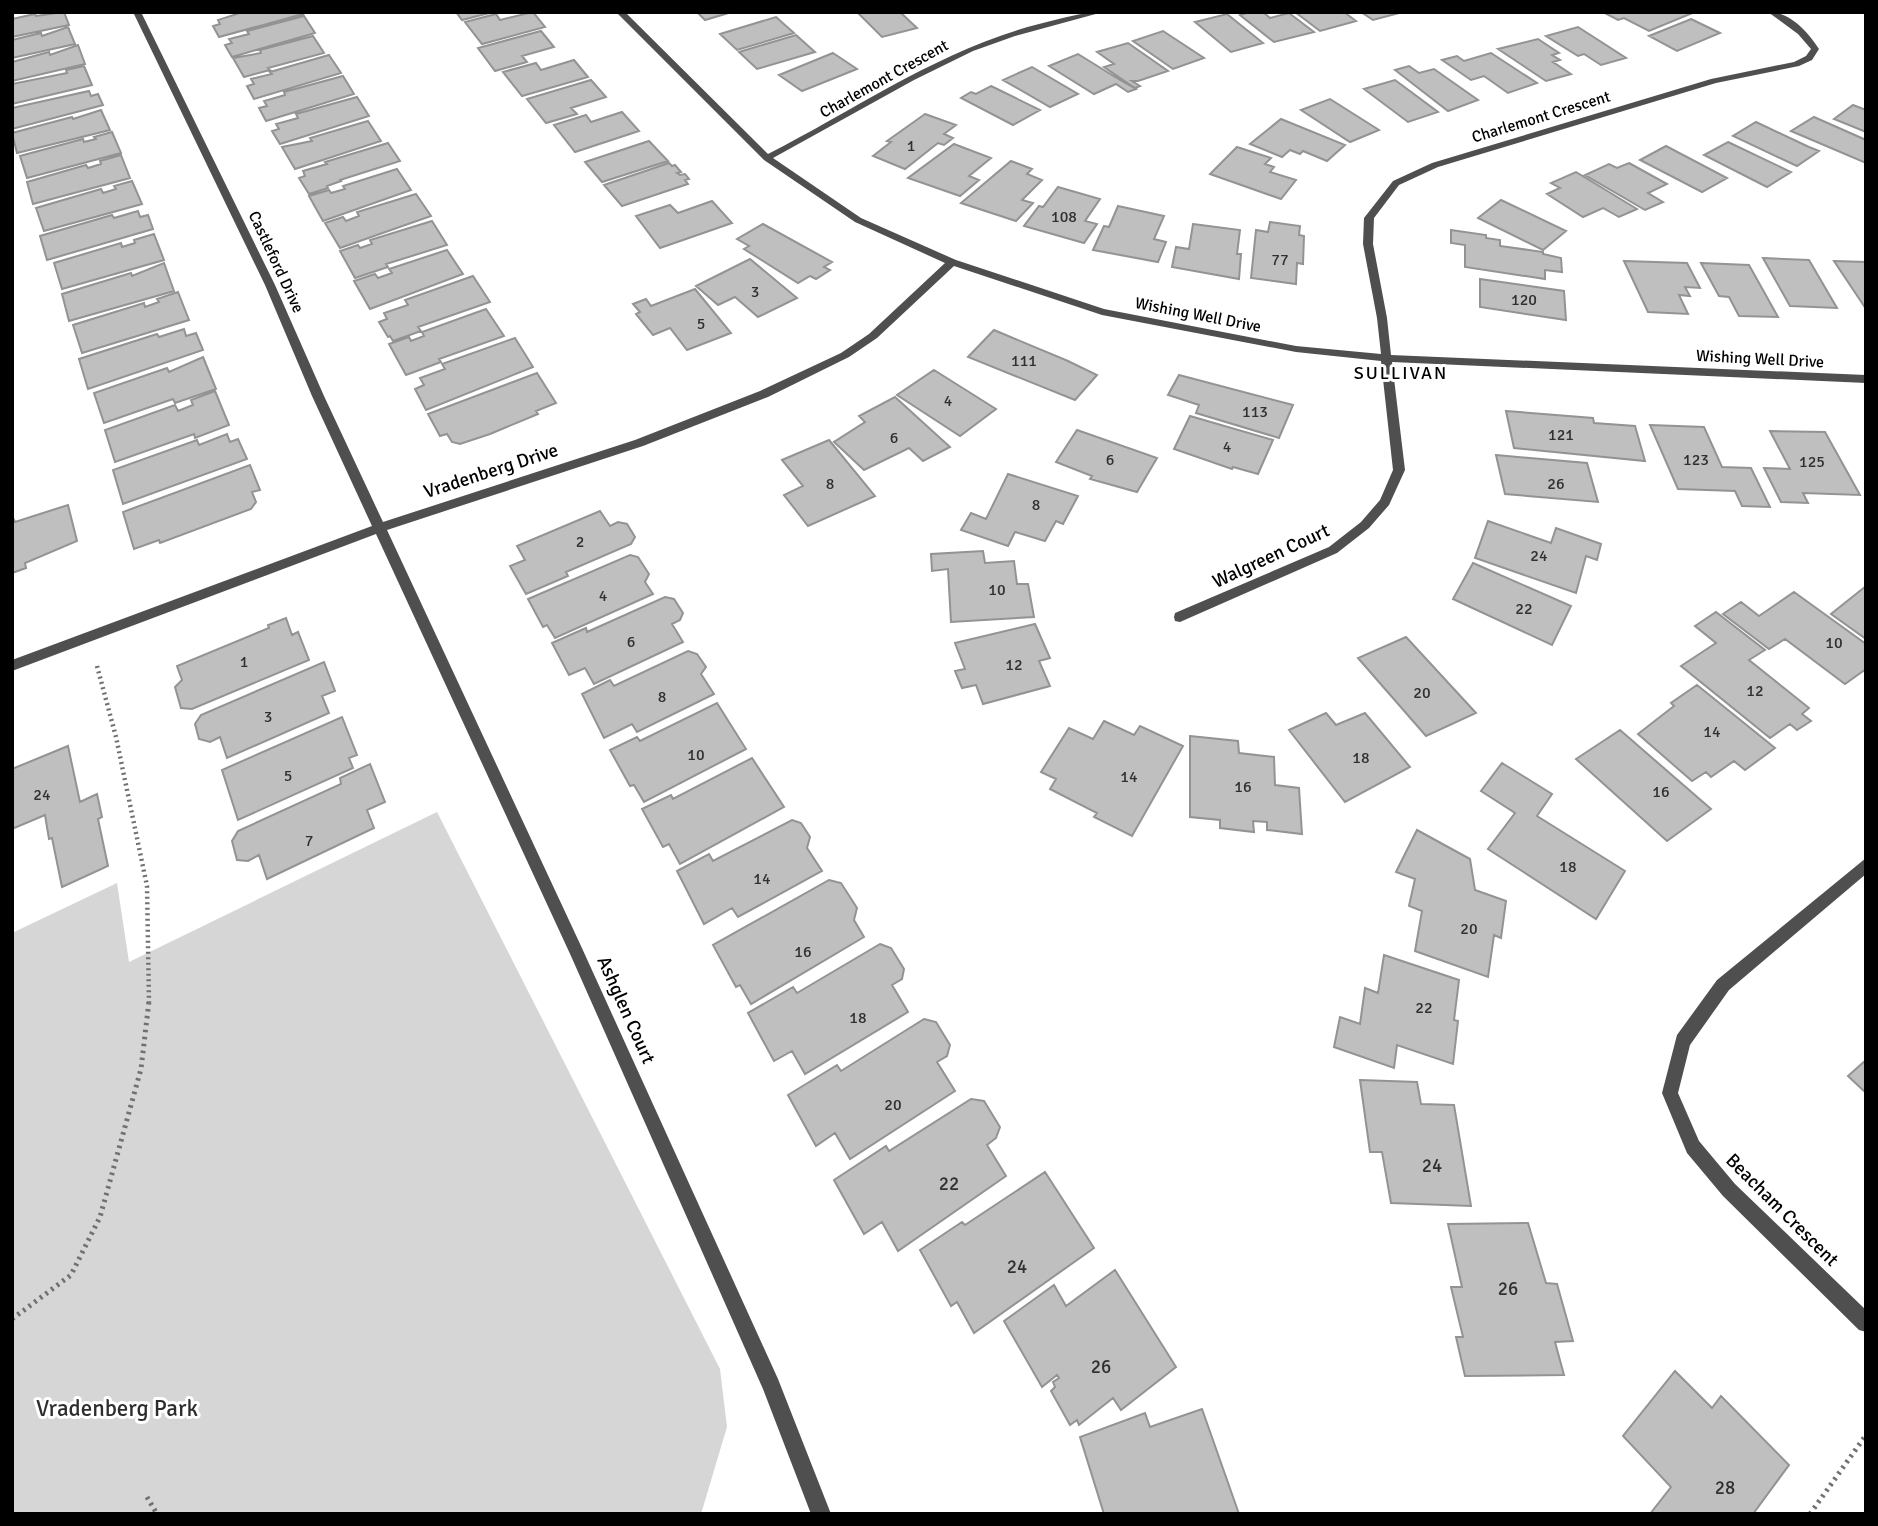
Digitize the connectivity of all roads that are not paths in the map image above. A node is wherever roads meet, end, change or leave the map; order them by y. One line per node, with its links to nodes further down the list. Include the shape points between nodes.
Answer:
1 (137, 12): 9 (street, Castleford Drive, via 270,285)
2 (620, 12): 5 (street, Wishing Well Drive)
3 (1099, 12): 5 (street, Charlemont Crescent, via 999,38 946,61)
4 (1772, 12): 7 (street, Charlemont Crescent, via 1809,38 1815,49 1809,58 1780,69 1714,81 1435,165 1396,183 1369,218 1368,244)
5 (767, 158): 6 (street, Wishing Well Drive, via 858,220)
6 (952, 262): 7 (street, Wishing Well Drive, via 1102,312 1296,349); 9 (street, Vradenberg Drive, via 845,355 764,394 639,443)
7 (1387, 358): 8 (street, Wishing Well Drive); 10 (street, Walgreen Court, via 1399,470 1385,502 1333,550)
8 (1866, 379)
9 (380, 528): 11 (street, Vradenberg Drive); 14 (street, Ashglen Court, via 771,1386)
10 (1180, 617)
11 (12, 666)
12 (1866, 865): 13 (street, Beacham Crescent, via 1723,985 1683,1041 1670,1093 1693,1147 1728,1190)
13 (1866, 1323)
14 (821, 1514)

